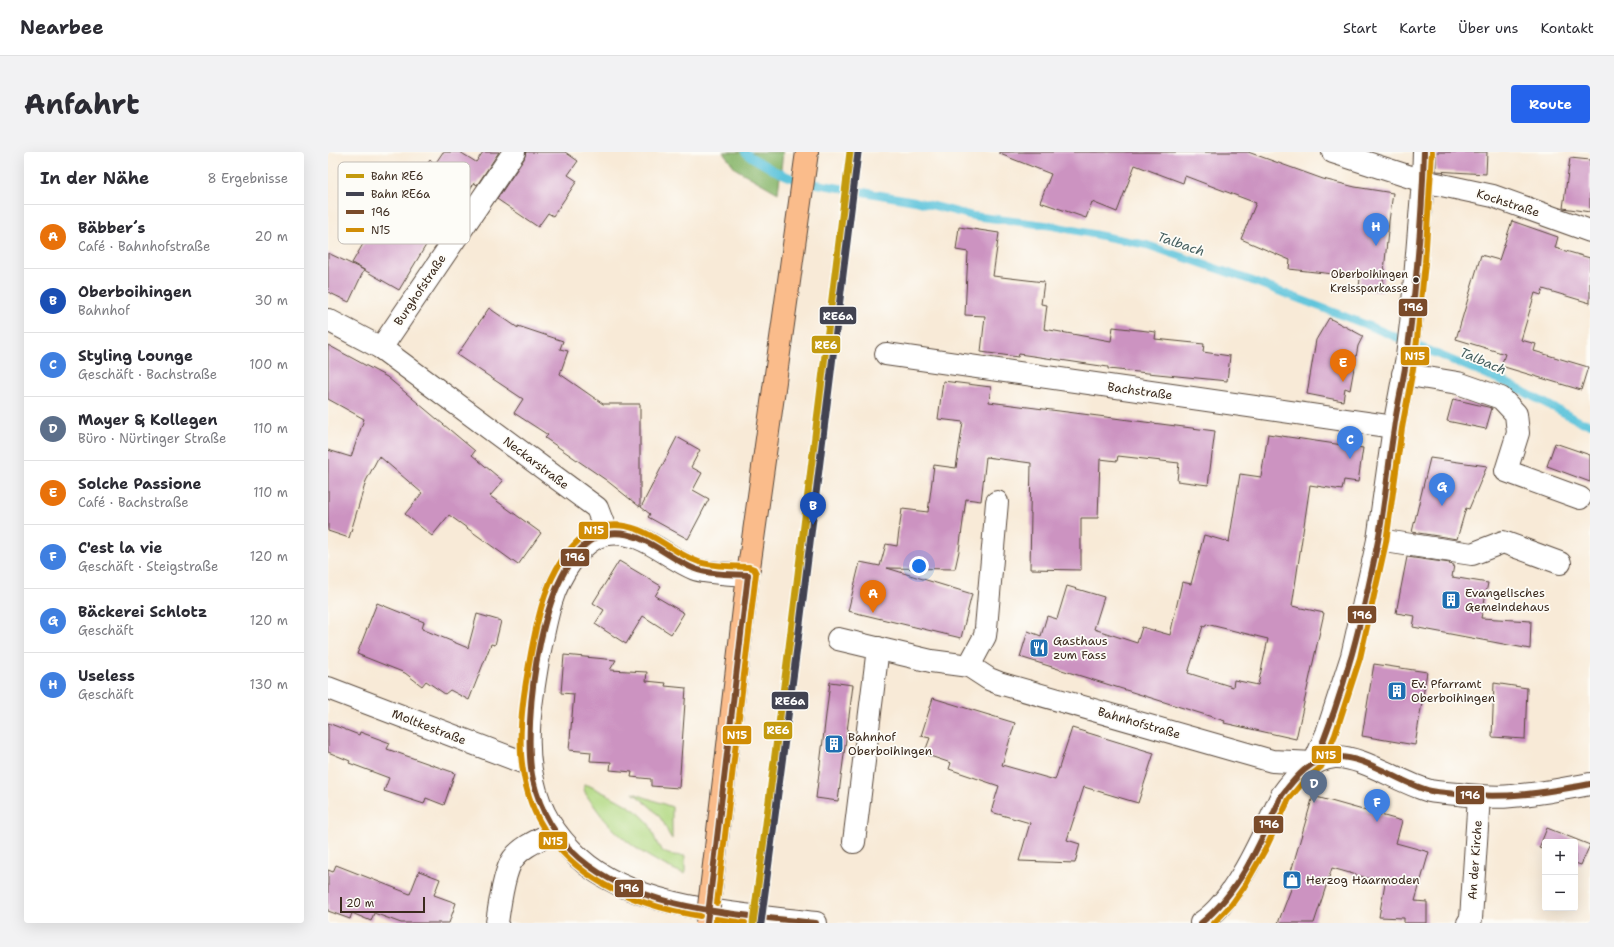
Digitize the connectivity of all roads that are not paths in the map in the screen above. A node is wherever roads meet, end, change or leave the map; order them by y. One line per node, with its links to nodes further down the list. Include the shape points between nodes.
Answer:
1 (514, 152): 6 (street, Burghofstraße)
2 (1333, 152): 5 (street, Kochstraße)
3 (1424, 152): 5 (street)
4 (807, 155): 19 (main road)
5 (1423, 181): 7 (street, Kochstraße, via 1493,196); 12 (street, via 1412,315)
6 (470, 217)
7 (1590, 231)
8 (452, 244): 10 (street, Burghofstraße)
9 (328, 320): 10 (street, Neckarstraße)
10 (381, 348): 16 (street, Neckarstraße, via 597,508)
11 (886, 354): 13 (street, Bachstraße)
12 (1405, 366): 13 (street); 14 (street, via 1501,398 1516,414 1518,433 1506,471)
13 (1394, 427): 17 (street)
14 (1580, 498)
15 (997, 502): 22 (street, via 985,636)
16 (607, 534): 19 (street, via 629,535 644,540 696,570); 25 (street, via 591,540 579,550 551,600 530,707)
17 (1378, 540): 18 (street, via 1472,554 1503,542); 24 (street, via 1352,656 1328,733)
18 (1560, 563)
19 (748, 575): 31 (main road, bridge)
20 (838, 639): 21 (street, Bahnhofstraße)
21 (878, 648): 22 (street, Bahnhofstraße, via 931,661); 29 (street)
22 (969, 666): 24 (street, Bahnhofstraße, via 999,683 1272,761)
23 (328, 688): 25 (street, Moltkestraße)
24 (1314, 763): 27 (street, via 1334,757 1353,759 1431,791); 33 (street, via 1291,782 1233,891 1210,918)
25 (530, 765): 28 (street, via 539,802)
26 (1590, 784): 27 (street, via 1511,796)
27 (1479, 796): 34 (street, An der Kirche, via 1471,919)
28 (554, 832): 30 (street, via 529,845 512,860 504,884); 32 (street, via 580,859 614,882 637,892 692,906)
29 (854, 842)
30 (497, 923)
31 (708, 923)
32 (816, 923)
33 (1201, 923)
34 (1468, 923)

